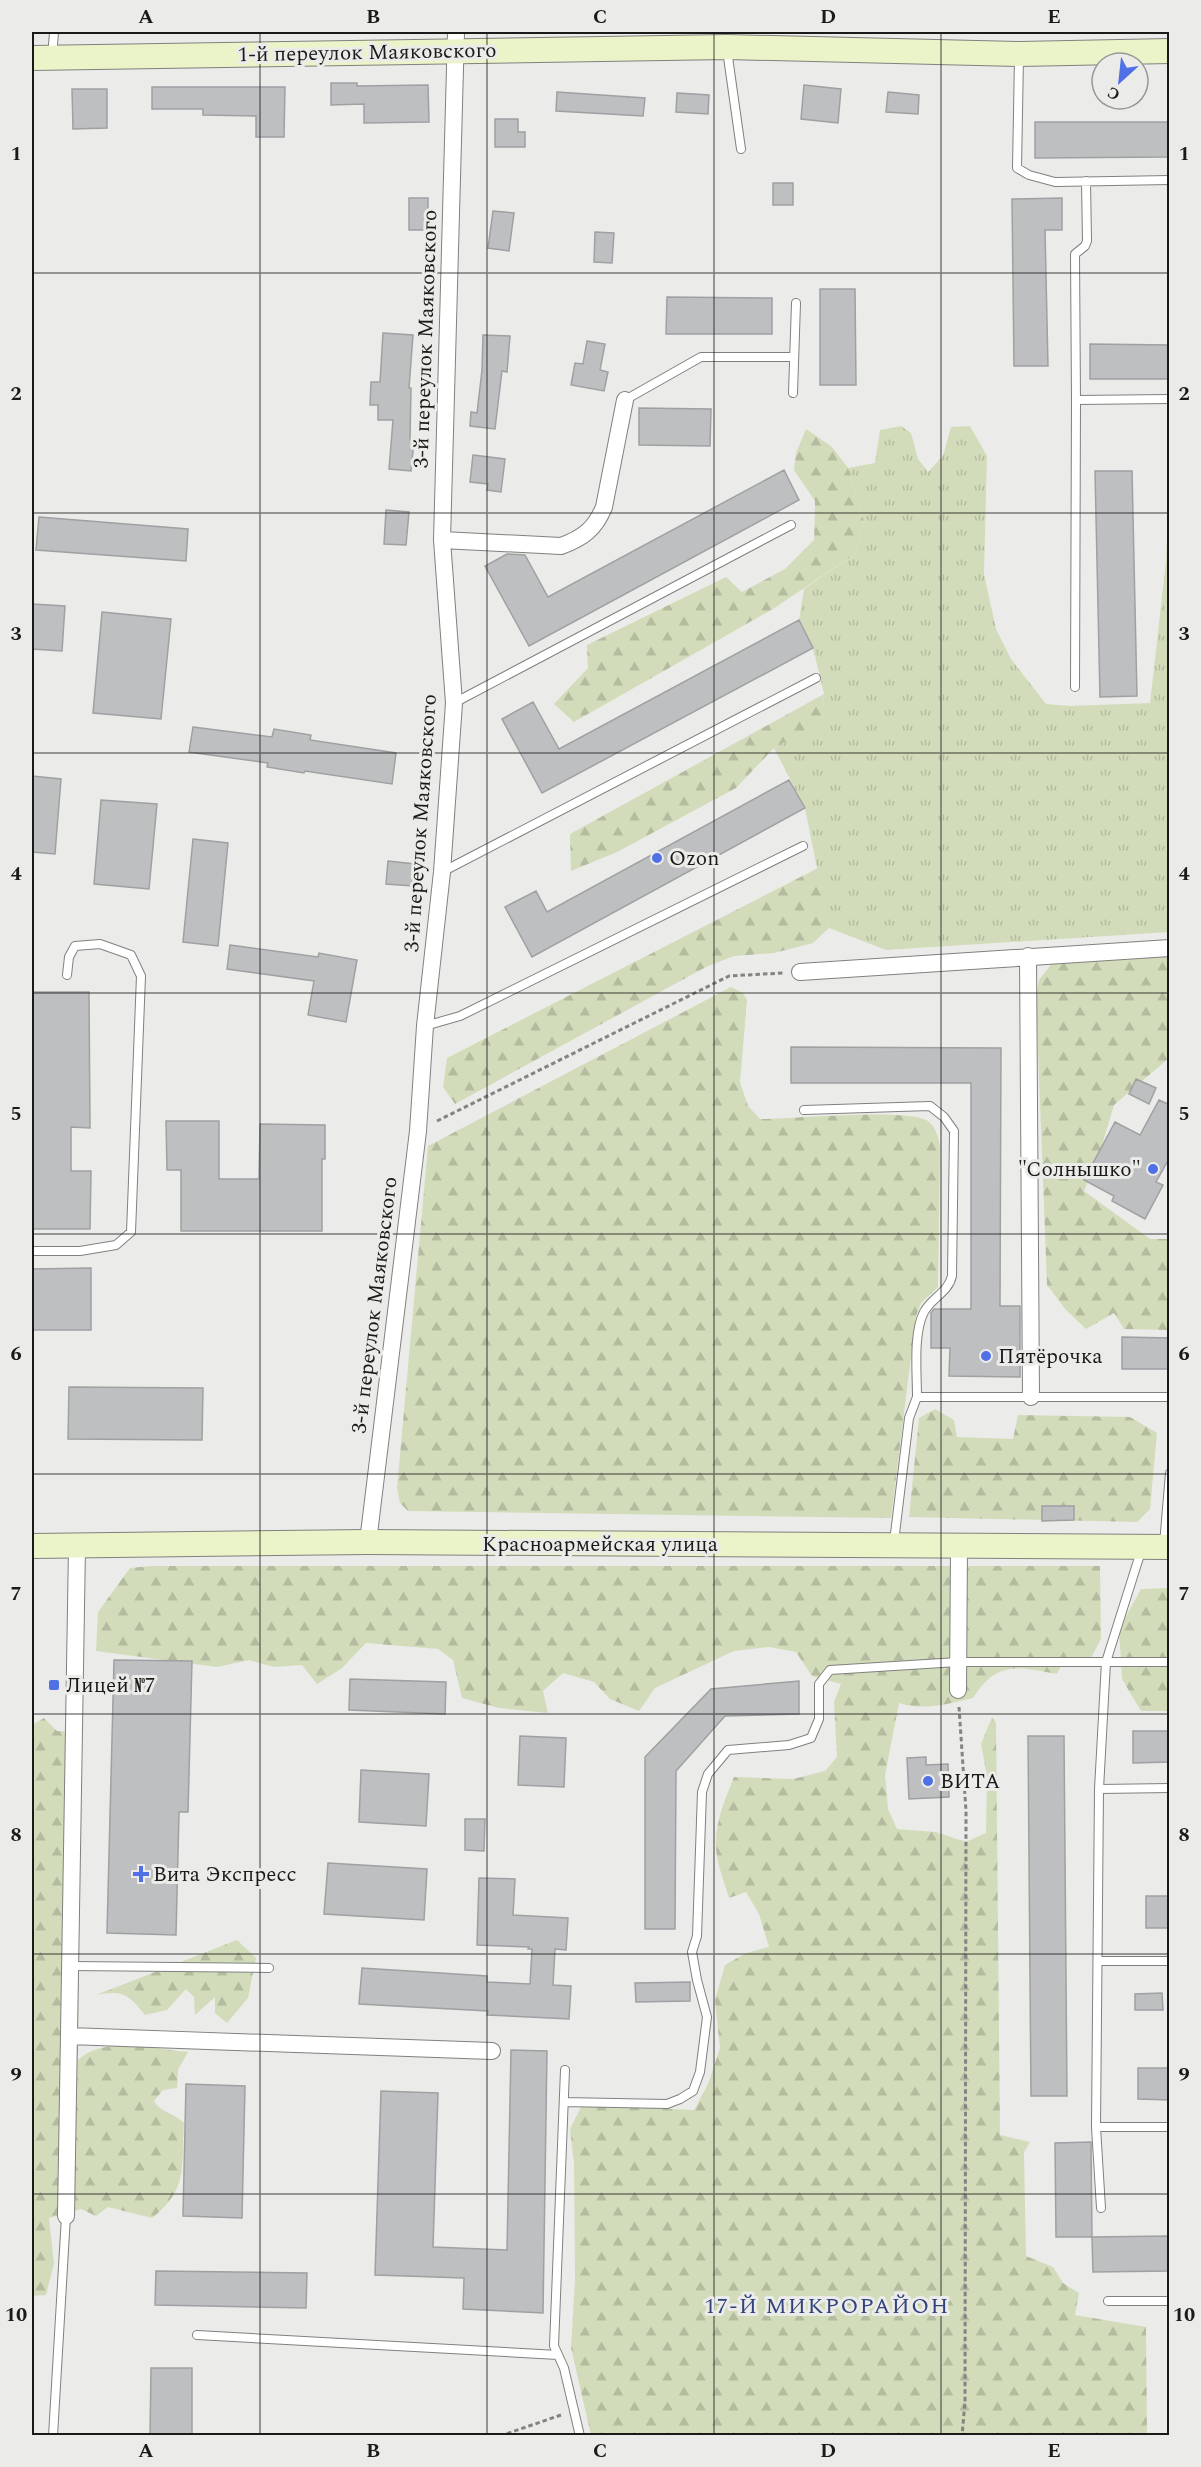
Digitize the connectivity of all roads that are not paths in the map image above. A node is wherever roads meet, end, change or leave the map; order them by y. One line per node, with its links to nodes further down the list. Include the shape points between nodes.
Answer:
1 (54, 32): 6 (lane)
2 (455, 41): 3 (street, 1-й переулок Маяковского); 6 (street, 1-й переулок Маяковского); 17 (street, 3-й переулок Маяковского)
3 (727, 47): 5 (street, 1-й переулок Маяковского); 7 (lane)
4 (1170, 51): 5 (street, 1-й переулок Маяковского)
5 (1019, 54): 9 (lane, via 1017,168 1042,180)
6 (42, 58)
7 (741, 149)
8 (1170, 180): 9 (lane)
9 (1086, 181): 15 (lane, via 1086,241 1076,254)
10 (796, 303): 11 (lane)
11 (794, 357): 12 (lane); 14 (lane, via 701,357)
12 (793, 393)
13 (1170, 399): 15 (lane)
14 (625, 400): 17 (street, via 604,507 589,532 561,546)
15 (1076, 400): 19 (lane)
16 (791, 525): 20 (lane)
17 (442, 540): 20 (street, 3-й переулок Маяковского)
18 (816, 678): 22 (lane)
19 (1076, 687)
20 (454, 703): 22 (street, 3-й переулок Маяковского)
21 (803, 846): 27 (lane, via 460,1016)
22 (442, 872): 27 (street, 3-й переулок Маяковского)
23 (1170, 948): 24 (street)
24 (1028, 956): 25 (street); 31 (street)
25 (800, 972)
26 (67, 975): 29 (lane, via 75,946 100,944 132,955 141,976 131,1233 116,1245 80,1251)
27 (425, 1026): 34 (street, 3-й переулок Маяковского, via 418,1131)
28 (804, 1110): 30 (lane, via 930,1106 954,1131 952,1276 949,1286 932,1300 918,1324)
29 (32, 1251)
30 (917, 1397): 31 (lane); 35 (lane, via 909,1418)
31 (1031, 1397): 32 (lane)
32 (1170, 1397)
33 (1170, 1473): 39 (lane)
34 (368, 1542): 35 (street, Красноармейская улица); 37 (street, Красноармейская улица)
35 (894, 1545): 38 (street, Красноармейская улица)
36 (32, 1546): 37 (street, Красноармейская улица)
37 (77, 1546): 48 (street)
38 (959, 1546): 39 (street, Красноармейская улица); 40 (street)
39 (1158, 1547): 41 (lane)
40 (958, 1662): 41 (lane); 43 (street); 53 (lane, via 830,1670 819,1684 819,1719 811,1738 789,1745 728,1750 708,1774 702,1792 697,1936 692,1952 707,2017 700,2072 693,2091 667,2104)
41 (1106, 1662): 42 (lane); 45 (lane)
42 (1170, 1662)
43 (958, 1690)
44 (1170, 1788): 45 (lane)
45 (1099, 1789): 46 (lane)
46 (1098, 1961): 47 (lane); 54 (lane)
47 (1170, 1961)
48 (70, 1966): 49 (lane); 50 (street)
49 (269, 1968)
50 (69, 2036): 51 (street); 57 (street)
51 (492, 2051)
52 (565, 2070): 53 (lane)
53 (564, 2102): 61 (lane, via 554,2346)
54 (1096, 2127): 55 (lane); 56 (lane)
55 (1170, 2127)
56 (1101, 2208)
57 (66, 2216): 62 (lane)
58 (1108, 2301): 59 (lane)
59 (1170, 2301)
60 (198, 2335): 61 (lane)
61 (558, 2355): 63 (lane)
62 (53, 2436)
63 (580, 2436)

